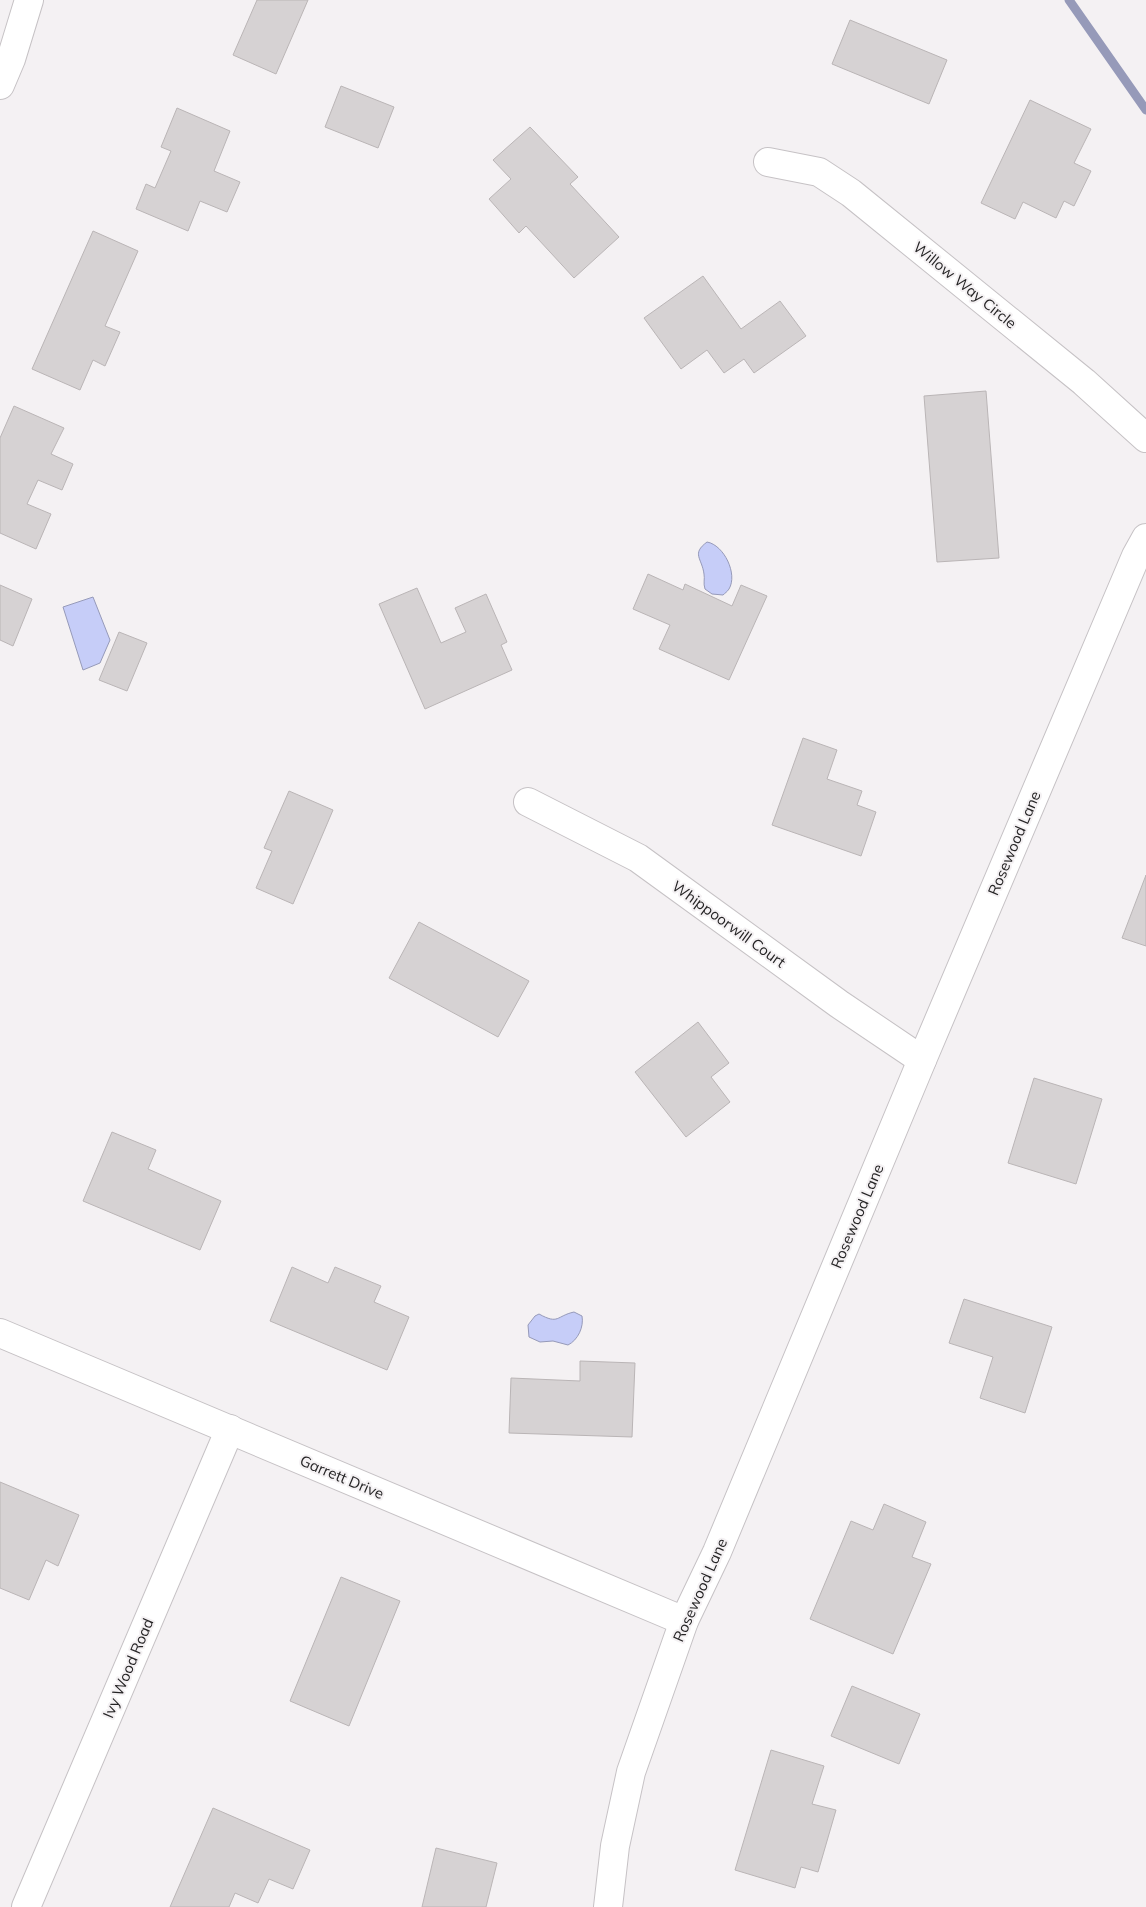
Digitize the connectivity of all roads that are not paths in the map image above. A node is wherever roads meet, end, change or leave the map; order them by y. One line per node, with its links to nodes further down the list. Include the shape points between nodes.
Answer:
1 (29, 0): 2 (street)
2 (0, 85)
3 (768, 162): 4 (street, Willow Way Circle, via 819,172 851,193 1084,382)
4 (1146, 438)
5 (1146, 538): 7 (street, Rosewood Lane)
6 (528, 802): 7 (street, Whippoorwill Court, via 638,858)
7 (922, 1060): 10 (street, Rosewood Lane, via 717,1552)
8 (0, 1333): 9 (street, Garrett Drive)
9 (230, 1429): 10 (street, Garrett Drive); 11 (street, Ivy Wood Road)
10 (684, 1621): 12 (street, Rosewood Lane, via 631,1772)
11 (26, 1907)
12 (608, 1907)

